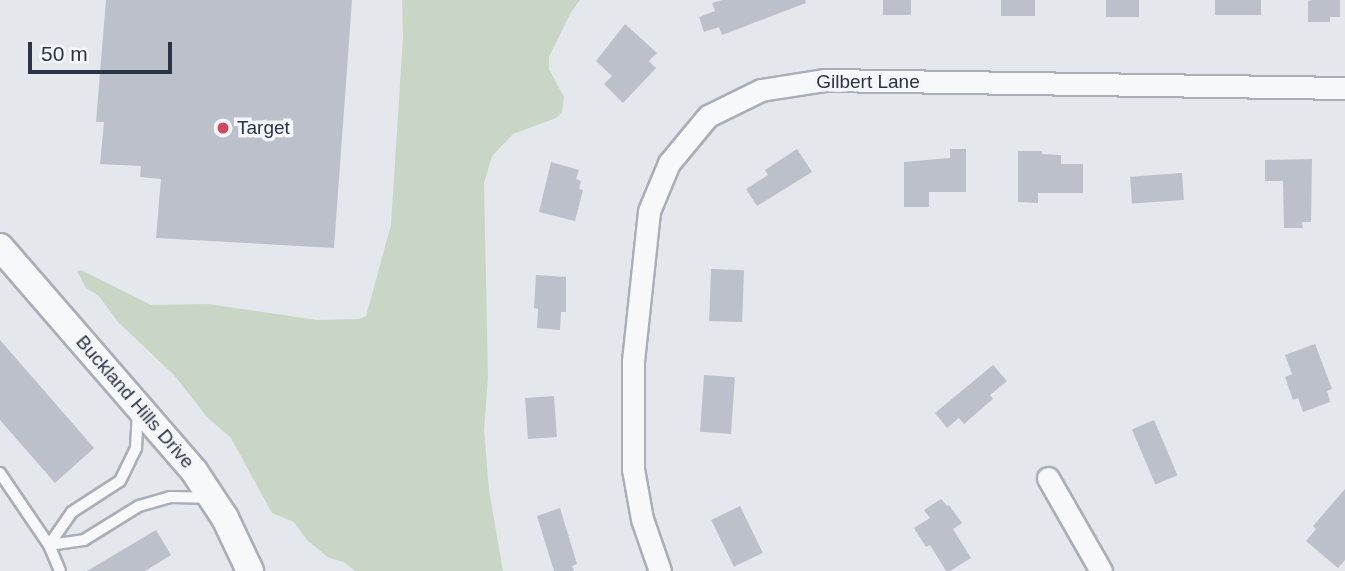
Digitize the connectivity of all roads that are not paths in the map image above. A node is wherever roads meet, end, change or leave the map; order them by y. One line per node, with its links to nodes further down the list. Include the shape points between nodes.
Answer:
1 (1345, 88): 10 (street, Gilbert Lane, via 825,80 761,90 708,116 669,163 649,211 636,334 633,470 642,519)
2 (0, 247): 3 (street, Buckland Hills Drive)
3 (139, 406): 6 (street, Buckland Hills Drive); 7 (lane, via 130,467 120,481 72,512)
4 (0, 473): 7 (lane)
5 (1048, 478): 11 (street)
6 (213, 498): 7 (lane, via 171,497 139,506 85,540); 9 (street, Buckland Hills Drive)
7 (49, 545): 8 (lane)
8 (60, 571)
9 (250, 571)
10 (660, 571)
11 (1101, 571)

